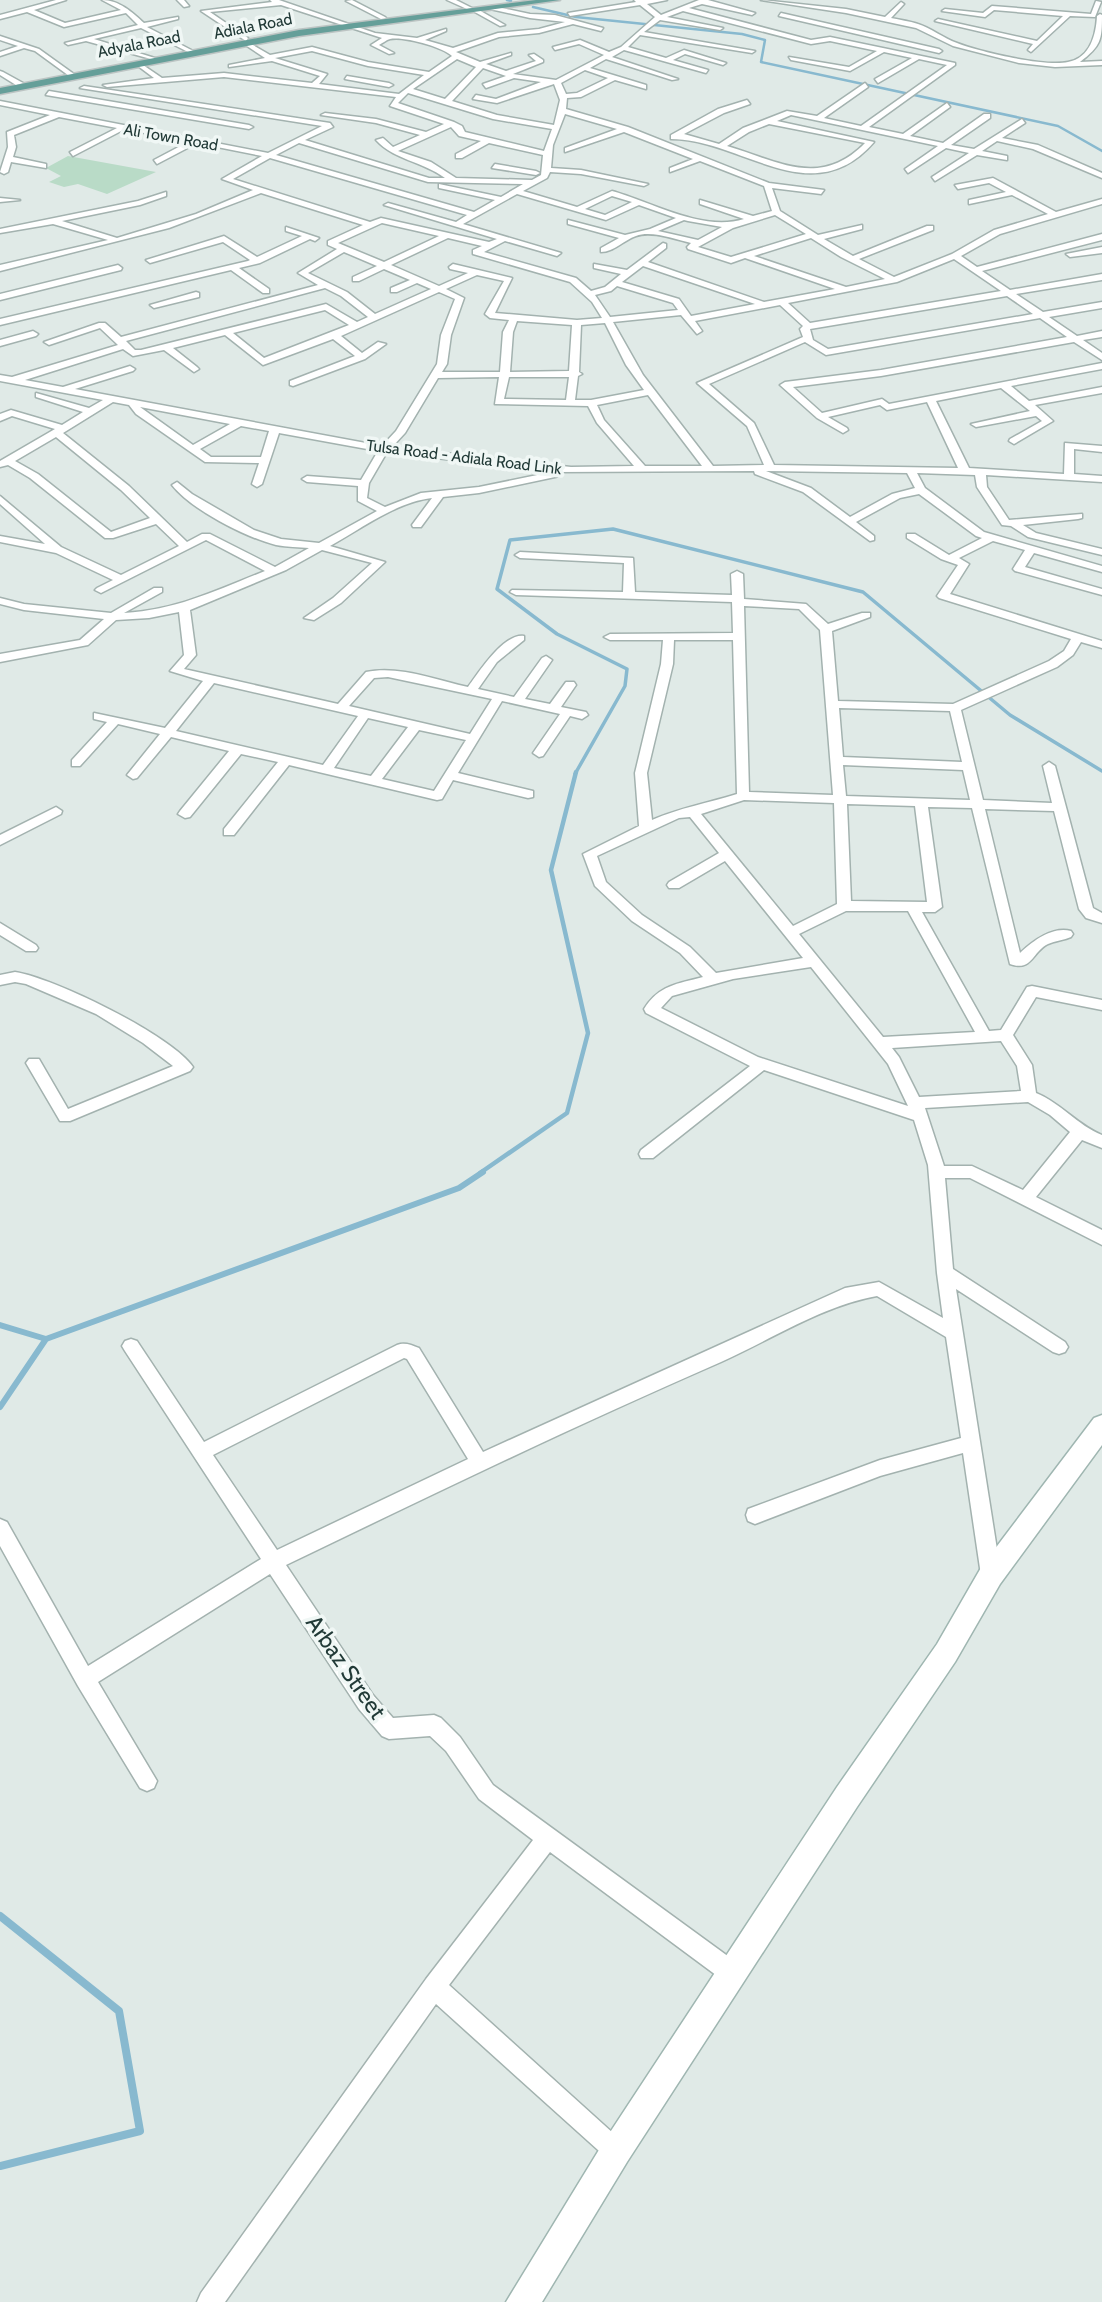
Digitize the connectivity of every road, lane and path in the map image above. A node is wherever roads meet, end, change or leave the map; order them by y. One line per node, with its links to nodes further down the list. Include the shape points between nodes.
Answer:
1 (63, 0): 27 (street)
2 (105, 0): 28 (street)
3 (180, 0): 21 (street)
4 (450, 0): 25 (street)
5 (533, 0): 25 (main road)
6 (556, 0): 23 (main road, Adiala Road)
7 (600, 0): 24 (street)
8 (664, 0): 16 (street)
9 (764, 0): 22 (street)
10 (1039, 0): 30 (street)
11 (277, 1): 45 (street); 62 (street, via 204,11)
12 (352, 1): 15 (street); 38 (street)
13 (704, 1): 26 (street); 31 (street)
14 (1089, 1): 18 (street)
15 (340, 2)
16 (640, 2): 24 (street); 40 (street)
17 (946, 2): 29 (street)
18 (1100, 3): 34 (street)
19 (901, 4): 42 (street)
20 (0, 6): 27 (street)
21 (186, 6)
22 (811, 7): 41 (street); 42 (street, via 848,8)
23 (492, 8): 25 (main road, Adiala Road); 39 (street)
24 (611, 8): 36 (street); 39 (street)
25 (472, 9): 38 (main road); 45 (main road, Adiala Road); 46 (street)
26 (684, 9): 40 (street); 53 (street)
27 (24, 10): 28 (street, via 64,25); 35 (street)
28 (127, 11): 47 (street)
29 (945, 11): 30 (street, via 985,15 992,8); 43 (street)
30 (1037, 12): 32 (street)
31 (752, 13)
32 (1068, 14): 34 (street); 66 (street)
33 (781, 15): 41 (street)
34 (1098, 16): 90 (street, via 1097,46)
35 (0, 17)
36 (621, 17)
37 (176, 18): 47 (street)
38 (383, 18): 45 (main road)
39 (571, 18): 59 (street, via 601,29); 79 (street, via 539,31 498,35)
40 (660, 18): 50 (street); 54 (street)
41 (800, 18): 55 (street)
42 (889, 19): 48 (street); 55 (street)
43 (937, 21): 52 (street); 56 (street)
44 (790, 23): 53 (street)
45 (342, 24): 57 (street); 62 (main road, Adiala Road)
46 (502, 25)
47 (142, 26): 60 (street); 75 (street)
48 (918, 26): 52 (street); 63 (street)
49 (1011, 27): 56 (street)
50 (720, 28)
51 (444, 30): 61 (street)
52 (930, 30): 88 (street, via 955,45)
53 (770, 32): 64 (street)
54 (638, 33): 70 (street); 72 (street)
55 (867, 34): 63 (street); 67 (street)
56 (1002, 35): 66 (street)
57 (388, 37): 61 (street); 76 (street, via 374,45)
58 (0, 38): 68 (street)
59 (575, 38)
60 (85, 39): 65 (street); 86 (street)
61 (418, 40): 79 (street)
62 (246, 41): 75 (main road, Adiala Road); 83 (street)
63 (898, 41): 74 (street)
64 (815, 42): 67 (street, via 830,39); 71 (street)
65 (68, 43)
66 (1038, 43): 88 (street)
67 (850, 44): 73 (street)
68 (24, 46): 78 (street); 101 (street)
69 (555, 48): 82 (street, via 580,42)
70 (623, 48): 82 (street); 87 (street)
71 (807, 48)
72 (752, 51)
73 (881, 51): 84 (street, via 850,69); 85 (street)
74 (939, 51)
75 (191, 52): 86 (main road, Adiala Road)
76 (391, 53)
77 (800, 53): 84 (street)
78 (0, 54)
79 (454, 54): 96 (street); 100 (street)
80 (509, 54): 96 (street)
81 (532, 55): 103 (street, via 541,61)
82 (608, 56): 97 (street); 106 (street)
83 (270, 58): 92 (street, via 312,49); 95 (street); 102 (street)
84 (791, 58): 93 (street)
85 (918, 58): 108 (street); 150 (street, via 953,64)
86 (153, 60): 94 (main road, Adiala Road); 101 (main road, Adyala Road)
87 (666, 60): 89 (street, via 684,52); 98 (street)
88 (1019, 61): 90 (street)
89 (723, 63)
90 (1074, 63): 91 (street)
91 (1102, 63)
92 (368, 64): 100 (street); 105 (street)
93 (782, 64)
94 (140, 65): 101 (main road, Adiala Road); 107 (street)
95 (231, 66)
96 (480, 66): 103 (street); 124 (street)
97 (585, 68): 104 (street); 109 (street)
98 (706, 71)
99 (1, 73): 110 (street)
100 (430, 74): 117 (street)
101 (72, 75): 110 (main road, Adyala Road); 116 (main road, Adiala Road)
102 (325, 75): 105 (street); 113 (street)
103 (509, 75): 109 (street); 112 (street)
104 (617, 77): 115 (street); 120 (street, via 578,95)
105 (347, 78): 117 (street)
106 (674, 79)
107 (160, 80): 113 (street, via 224,75); 114 (street)
108 (878, 80)
109 (553, 82): 120 (street); 121 (street, via 497,101)
110 (19, 83): 116 (main road, Adyala Road)
111 (865, 85): 137 (street)
112 (486, 86)
113 (312, 87): 118 (street)
114 (84, 88): 130 (street); 139 (street, via 45,93)
115 (643, 88)
116 (0, 89)
117 (406, 91): 118 (street); 124 (street); 143 (street, via 393,104)
118 (367, 92): 122 (street)
119 (29, 96): 123 (street)
120 (562, 96): 131 (street)
121 (476, 97)
122 (360, 101)
123 (3, 102): 132 (street, Ali Town Road)
124 (446, 102): 134 (street)
125 (747, 102): 154 (street)
126 (509, 104): 134 (street)
127 (947, 105): 156 (street)
128 (303, 108): 138 (street)
129 (352, 109): 136 (street)
130 (233, 111): 138 (street); 139 (street)
131 (564, 111): 149 (street); 151 (street)
132 (56, 115): 147 (street, Ali Town Road); 152 (street)
133 (325, 115): 136 (street)
134 (490, 116): 142 (street)
135 (987, 116): 164 (street)
136 (345, 118): 153 (street)
137 (818, 119): 140 (street, via 786,113); 150 (street)
138 (290, 120): 144 (street)
139 (218, 121): 145 (street)
140 (767, 121): 165 (street); 165 (street, via 870,142 831,170 810,173)
141 (1022, 121): 157 (street)
142 (520, 122): 146 (street); 149 (street)
143 (451, 124): 153 (street); 159 (street, via 462,134)
144 (330, 125): 148 (street); 158 (street)
145 (249, 127)
146 (510, 127)
147 (122, 128): 160 (street, Ali Town Road); 170 (street)
148 (353, 128)
149 (557, 128): 171 (street)
150 (863, 128): 156 (street)
151 (625, 129): 163 (street); 167 (street)
152 (10, 134): 155 (street); 175 (street)
153 (428, 135): 168 (street)
154 (678, 135): 163 (street); 165 (street)
155 (0, 137)
156 (904, 137): 164 (street)
157 (997, 139): 169 (street); 184 (street, via 1035,147)
158 (296, 140): 172 (street); 187 (street)
159 (488, 140): 166 (street); 171 (street)
160 (195, 141): 172 (street, Ali Town Road); 177 (street)
161 (380, 141): 168 (street)
162 (452, 141): 166 (street)
163 (659, 144): 176 (street)
164 (946, 145): 169 (street); 181 (street)
165 (721, 146)
166 (475, 148): 173 (street)
167 (568, 150)
168 (391, 151): 186 (street, via 422,160)
169 (979, 152): 174 (street); 185 (street)
170 (73, 154)
171 (547, 154): 183 (street)
172 (269, 155): 191 (street, Ali Town Road, via 226,179); 208 (street)
173 (459, 156)
174 (1004, 158)
175 (10, 159): 178 (street); 182 (street)
176 (699, 159): 180 (street); 190 (street)
177 (157, 162)
178 (43, 166)
179 (495, 166): 183 (street)
180 (673, 170)
181 (908, 171)
182 (4, 172)
183 (546, 172): 188 (street); 189 (street)
184 (1102, 176)
185 (935, 179)
186 (453, 180): 187 (street); 188 (street)
187 (434, 181): 197 (street)
188 (535, 182): 193 (street)
189 (644, 184)
190 (767, 185): 194 (street); 207 (street)
191 (257, 187): 206 (street); 214 (street, via 207,214)
192 (958, 187): 195 (street, via 985,179)
193 (516, 191): 197 (street); 205 (street)
194 (821, 192)
195 (1015, 192): 203 (street); 209 (street)
196 (163, 194): 213 (street)
197 (501, 199): 208 (street)
198 (0, 200): 199 (street)
199 (16, 200)
200 (1102, 201): 209 (street)
201 (639, 202): 205 (street, via 606,218); 205 (street, via 609,193); 211 (street)
202 (703, 202): 212 (street)
203 (972, 202)
204 (388, 205): 217 (street)
205 (577, 209)
206 (325, 211): 210 (street); 218 (street)
207 (776, 212): 212 (street); 228 (street)
208 (473, 214): 217 (street)
209 (1055, 215): 244 (street, via 998,232)
210 (313, 217)
211 (684, 217): 219 (street); 224 (street)
212 (752, 219): 219 (street)
213 (53, 221): 223 (street); 232 (street)
214 (182, 221): 222 (street); 232 (street)
215 (570, 222): 231 (street)
216 (301, 223): 225 (street, via 289,229)
217 (459, 223): 230 (street)
218 (371, 225): 226 (street, via 389,221); 234 (street)
219 (730, 226): 233 (street)
220 (859, 227): 228 (street)
221 (930, 228): 245 (street)
222 (189, 229)
223 (0, 232)
224 (649, 232): 231 (street); 233 (street)
225 (310, 236): 234 (street); 248 (street)
226 (446, 236): 236 (street); 250 (street)
227 (197, 237): 235 (street)
228 (815, 237): 243 (street); 245 (street)
229 (1102, 237): 246 (street)
230 (505, 238): 236 (street); 242 (street)
231 (626, 238): 239 (street)
232 (116, 240): 253 (street)
233 (697, 242): 243 (street, via 691,247 727,259)
234 (331, 243): 238 (street)
235 (204, 245): 247 (street); 248 (street, via 226,240)
236 (489, 245): 272 (street, via 476,252 573,280)
237 (663, 246): 249 (street)
238 (343, 248): 250 (street); 266 (street, via 302,273)
239 (604, 250)
240 (1102, 250): 246 (street)
241 (104, 253): 260 (street)
242 (557, 253)
243 (743, 255): 270 (street)
244 (955, 256): 256 (street); 263 (street)
245 (853, 259): 263 (street)
246 (1028, 259): 256 (street)
247 (150, 260)
248 (257, 261): 255 (street)
249 (642, 263): 258 (street); 277 (street)
250 (387, 266): 261 (street); 262 (street)
251 (597, 266): 258 (street)
252 (453, 267): 257 (street)
253 (0, 268)
254 (118, 268): 274 (street)
255 (233, 268): 264 (street); 268 (street)
256 (976, 270): 271 (street)
257 (475, 273): 267 (street); 283 (street, via 509,280 489,314)
258 (627, 273): 265 (street)
259 (1102, 277): 271 (street)
260 (0, 279)
261 (356, 279)
262 (419, 279): 267 (street); 269 (street)
263 (894, 280): 270 (street)
264 (179, 281): 273 (street); 285 (street)
265 (615, 283): 272 (street); 282 (street, via 671,299)
266 (326, 285): 281 (street); 297 (street)
267 (440, 288): 281 (street); 308 (street, via 460,298 446,335 442,365)
268 (266, 290)
269 (394, 290)
270 (848, 290): 276 (street)
271 (1005, 291): 280 (street); 288 (street)
272 (589, 294): 284 (street)
273 (197, 295): 275 (street); 279 (street)
274 (0, 297)
275 (205, 302)
276 (781, 302): 277 (street); 288 (street)
277 (762, 304): 282 (street)
278 (1102, 304): 280 (street)
279 (154, 305)
280 (1038, 314): 294 (street); 295 (street, via 825,352)
281 (373, 316): 287 (street)
282 (689, 316): 284 (street); 289 (street)
283 (514, 318): 286 (street); 306 (street, via 508,332)
284 (608, 320): 286 (street); 314 (street)
285 (0, 321)
286 (577, 323): 307 (street)
287 (354, 324): 290 (street, via 326,307); 292 (street)
288 (808, 326): 295 (street)
289 (697, 331)
290 (227, 332): 292 (street, via 263,362); 300 (street)
291 (33, 334): 298 (street)
292 (334, 334): 301 (street)
293 (1102, 334): 294 (street)
294 (1076, 337): 302 (street); 324 (street, via 881,373 785,385)
295 (808, 338): 340 (street, via 702,383 751,425)
296 (49, 342): 297 (street, via 102,325)
297 (124, 342): 300 (street, via 133,353); 309 (street)
298 (0, 343)
299 (381, 344): 301 (street)
300 (167, 348): 305 (street)
301 (362, 357): 310 (street)
302 (1102, 357)
303 (1102, 366): 311 (street)
304 (130, 369): 312 (street)
305 (194, 369)
306 (505, 374): 307 (street); 308 (street); 319 (street, via 498,402)
307 (576, 374): 319 (street)
308 (435, 375): 333 (street, via 400,433)
309 (5, 380): 312 (street, Tulsa Road - Adiala Road Link)
310 (293, 383)
311 (1003, 385): 317 (street); 321 (street)
312 (61, 390): 316 (street, Tulsa Road - Adiala Road Link)
313 (1102, 390): 321 (street)
314 (651, 392): 320 (street); 338 (street)
315 (39, 395): 322 (street)
316 (111, 399): 318 (street, Tulsa Road - Adiala Road Link); 322 (street)
317 (930, 399): 324 (street, via 887,407 882,402); 343 (street)
318 (133, 403): 326 (street, Tulsa Road - Adiala Road Link); 332 (street)
319 (570, 403): 320 (street)
320 (591, 403): 337 (street, via 600,421)
321 (1027, 404): 323 (street)
322 (90, 411): 329 (street)
323 (1038, 413): 327 (street); 331 (street, via 1048,422)
324 (820, 416): 330 (street)
325 (0, 418): 329 (street, via 11,413)
326 (240, 422): 328 (street, Tulsa Road - Adiala Road Link); 332 (street)
327 (976, 424)
328 (275, 429): 333 (street, Tulsa Road - Adiala Road Link); 335 (street)
329 (59, 430): 336 (street); 356 (street)
330 (843, 430)
331 (1014, 441)
332 (193, 449): 335 (street, via 214,462)
333 (384, 449): 341 (street, Tulsa Road - Adiala Road Link); 348 (street)
334 (1102, 449): 345 (street, via 1069,444)
335 (265, 460): 349 (street)
336 (4, 463): 356 (street, via 34,476 109,536)
337 (641, 468): 338 (street, Tulsa Road - Adiala Road Link); 341 (street, Tulsa Road - Adiala Road Link)
338 (709, 468): 339 (street, Tulsa Road - Adiala Road Link)
339 (747, 468): 340 (street, Tulsa Road - Adiala Road Link); 357 (street, via 807,490)
340 (770, 468): 342 (street, Tulsa Road - Adiala Road Link)
341 (571, 470): 352 (street)
342 (910, 470): 343 (street, Tulsa Road - Adiala Road Link); 351 (street)
343 (965, 471): 344 (street, Tulsa Road - Adiala Road Link)
344 (980, 472): 345 (street, Tulsa Road - Adiala Road Link); 358 (street, via 982,487 1003,521)
345 (1069, 475): 347 (street, Tulsa Road - Adiala Road Link)
346 (307, 479): 348 (street)
347 (1102, 479)
348 (364, 483): 354 (street, via 362,499)
349 (257, 484)
350 (177, 485): 365 (street, via 250,532 279,542)
351 (921, 490): 357 (street, via 896,496); 362 (street)
352 (440, 494): 354 (street, via 421,496); 359 (street)
353 (0, 499): 367 (street)
354 (384, 511): 365 (street)
355 (1078, 516): 358 (street)
356 (159, 519): 364 (street)
357 (849, 522): 361 (street)
358 (1015, 524): 368 (street, via 1032,535)
359 (417, 525)
360 (911, 536): 370 (street)
361 (870, 538)
362 (991, 538): 366 (street); 370 (street)
363 (0, 539): 367 (street)
364 (185, 546): 372 (street, via 209,536); 374 (street)
365 (318, 547): 372 (street); 385 (street, via 380,562 321,614)
366 (1031, 549): 371 (street); 378 (street, via 1019,569)
367 (59, 550): 374 (street)
368 (1102, 552)
369 (520, 555): 379 (street, via 629,560)
370 (949, 559): 390 (street, via 964,564 943,596)
371 (1102, 569)
372 (274, 571): 382 (street)
373 (737, 574): 380 (street)
374 (120, 579): 375 (street)
375 (101, 590)
376 (158, 590): 384 (street)
377 (516, 592): 379 (street)
378 (1102, 592)
379 (629, 595): 380 (street)
380 (738, 600): 386 (street, via 802,606); 388 (street)
381 (0, 601): 384 (street)
382 (184, 608): 384 (street); 395 (street, via 190,655 176,671)
383 (866, 615): 386 (street)
384 (113, 617): 393 (street, via 84,643)
385 (310, 618)
386 (826, 629): 400 (street)
387 (668, 635): 388 (street); 389 (street); 432 (street, via 667,664 641,773)
388 (739, 636): 424 (street)
389 (610, 637)
390 (1078, 637): 392 (street); 402 (street, via 1069,653 1053,664)
391 (520, 638): 397 (street, via 493,660)
392 (1102, 645)
393 (0, 658)
394 (547, 660): 399 (street)
395 (211, 680): 401 (street); 410 (street)
396 (569, 685): 403 (street)
397 (471, 691): 398 (street); 401 (street, via 379,673 360,683)
398 (499, 697): 399 (street); 411 (street)
399 (517, 701): 403 (street)
400 (831, 704): 402 (street); 414 (street)
401 (342, 707): 405 (street)
402 (958, 707): 417 (street)
403 (554, 709): 404 (street)
404 (567, 712): 406 (street); 413 (street)
405 (365, 714): 409 (street); 419 (street)
406 (582, 715)
407 (98, 716): 408 (street)
408 (115, 720): 410 (street); 416 (street)
409 (415, 726): 411 (street); 422 (street)
410 (167, 733): 412 (street); 420 (street)
411 (472, 738): 421 (street)
412 (236, 751): 415 (street); 431 (street)
413 (538, 753)
414 (836, 761): 417 (street); 425 (street)
415 (285, 762): 419 (street); 433 (street)
416 (76, 763)
417 (968, 766): 427 (street)
418 (1049, 766): 428 (street)
419 (326, 770): 422 (street)
420 (133, 775)
421 (449, 775): 422 (street, via 437,796); 423 (street)
422 (374, 781)
423 (528, 794)
424 (743, 796): 425 (street); 430 (street)
425 (840, 800): 426 (street); 437 (street)
426 (922, 803): 427 (street); 438 (street, via 935,907)
427 (976, 806): 428 (street); 442 (street, via 1015,960 1020,962 1042,941)
428 (1057, 807): 439 (street, via 1086,909)
429 (56, 811): 434 (street)
430 (693, 812): 432 (street); 435 (street)
431 (185, 814)
432 (646, 827): 445 (street, via 590,854 601,884 637,918 685,950)
433 (229, 832)
434 (0, 841)
435 (726, 855): 436 (street); 441 (street)
436 (674, 885)
437 (844, 906): 438 (street); 441 (street)
438 (912, 906): 449 (street)
439 (1102, 918)
440 (0, 928): 443 (street)
441 (790, 933): 444 (street)
442 (1066, 934)
443 (31, 948)
444 (813, 962): 445 (street); 450 (street)
445 (713, 979): 452 (street, via 667,992 651,1009)
446 (0, 980): 451 (street, via 28,979 101,1010 185,1067 65,1117)
447 (1102, 1004): 448 (street, via 1032,991)
448 (1005, 1035): 449 (street); 453 (street, via 1024,1065)
449 (985, 1037): 450 (street)
450 (879, 1043): 454 (street, via 894,1061)
451 (34, 1063)
452 (762, 1064): 454 (street); 457 (street)
453 (1029, 1096): 454 (street); 455 (street, via 1042,1101)
454 (918, 1110): 458 (street)
455 (1079, 1132): 456 (street); 459 (street)
456 (1102, 1142)
457 (647, 1154)
458 (937, 1172): 459 (street, via 972,1172); 461 (street)
459 (1026, 1198): 460 (street)
460 (1102, 1238)
461 (945, 1273): 462 (street); 464 (street)
462 (954, 1333): 466 (street); 468 (street, via 879,1289 845,1295)
463 (131, 1346): 467 (street, Arbaz Street)
464 (1059, 1347)
465 (1102, 1426): 472 (main road)
466 (971, 1443): 469 (street, via 880,1468); 472 (street)
467 (202, 1452): 468 (street, via 403,1350 413,1353); 471 (street, Arbaz Street)
468 (480, 1462): 471 (street)
469 (755, 1514)
470 (0, 1528): 473 (street)
471 (274, 1561): 473 (street); 475 (street, Arbaz Street, via 366,1702 389,1729 434,1725 486,1792)
472 (991, 1575): 476 (main road, via 946,1653)
473 (85, 1679): 474 (street)
474 (147, 1781)
475 (549, 1836): 476 (street, Arbaz Street); 477 (street)
476 (733, 1973): 478 (main road)
477 (434, 1987): 478 (street); 479 (street)
478 (616, 2151): 480 (main road)
479 (210, 2302)
480 (523, 2302)

